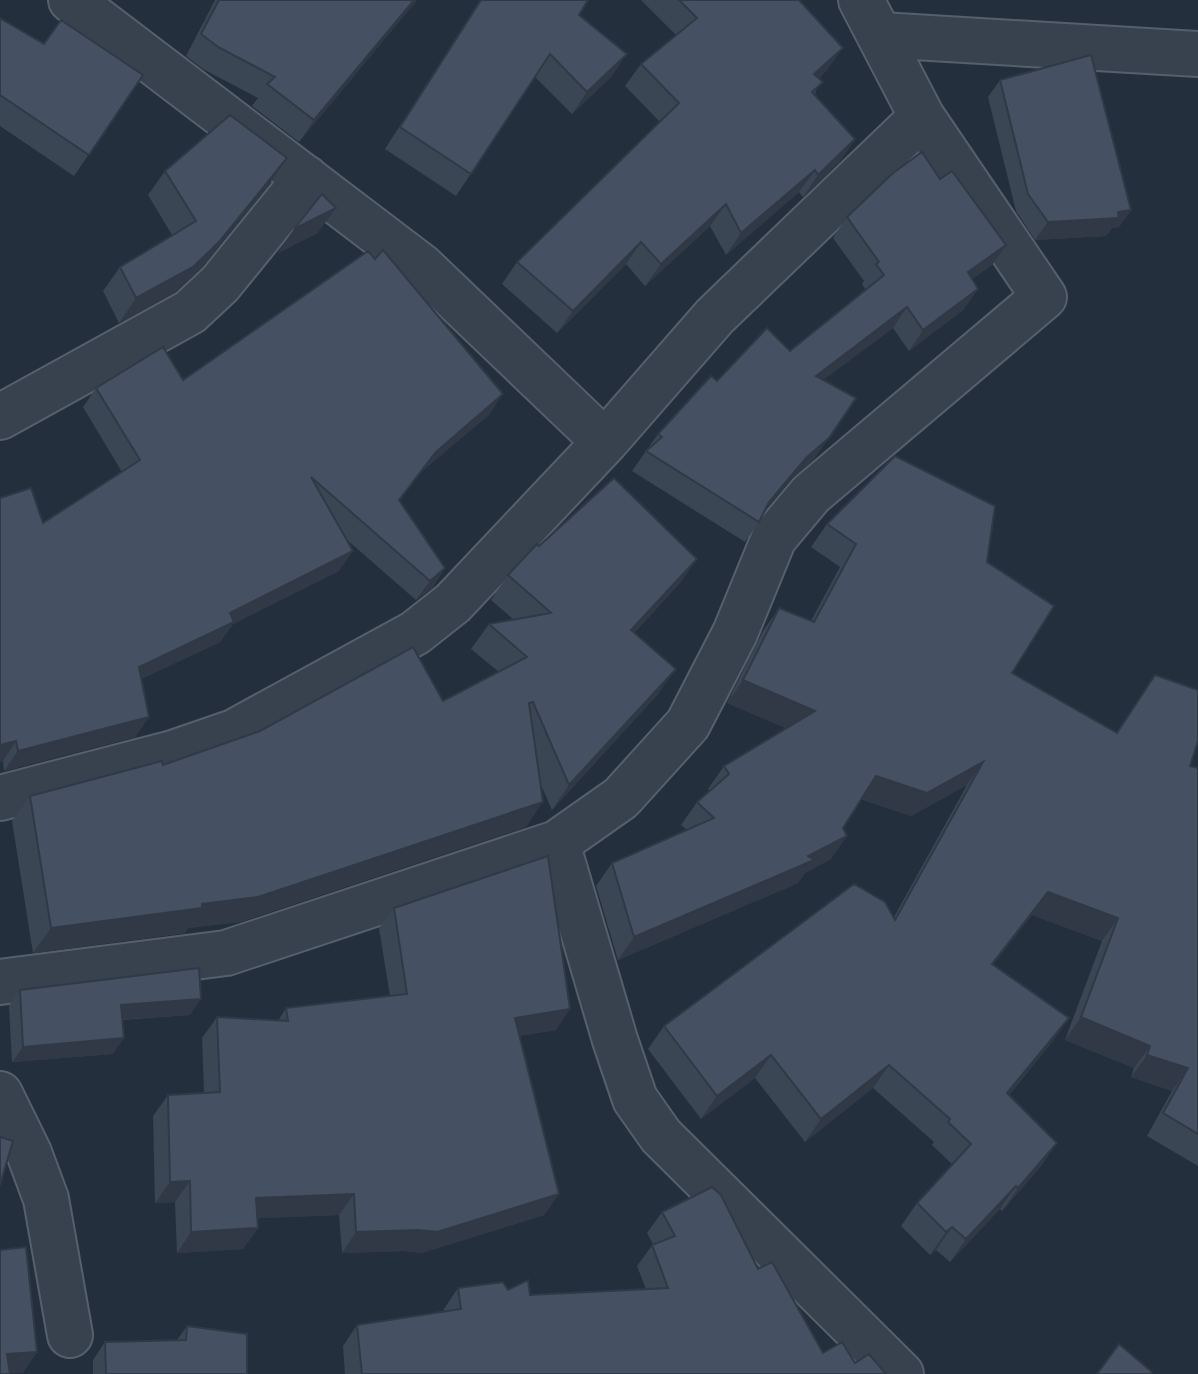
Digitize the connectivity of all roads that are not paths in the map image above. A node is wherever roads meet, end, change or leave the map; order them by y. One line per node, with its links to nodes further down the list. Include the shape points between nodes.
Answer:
1 (71, 0): 5 (street)
2 (871, 17): 3 (street); 4 (street)
3 (1198, 54)
4 (922, 117): 7 (street, via 715,316); 9 (street, via 1044,297 811,494 774,538 735,633 688,724 621,798)
5 (306, 178): 6 (street, via 220,284 190,312); 7 (street, via 421,266)
6 (0, 417)
7 (605, 442): 8 (street, via 453,603 415,633 234,732)
8 (0, 798)
9 (557, 843): 10 (street, via 226,953); 13 (street, via 635,1099 661,1136)
10 (0, 982)
11 (0, 1094): 12 (street, via 46,1199)
12 (70, 1335)
13 (901, 1374)

